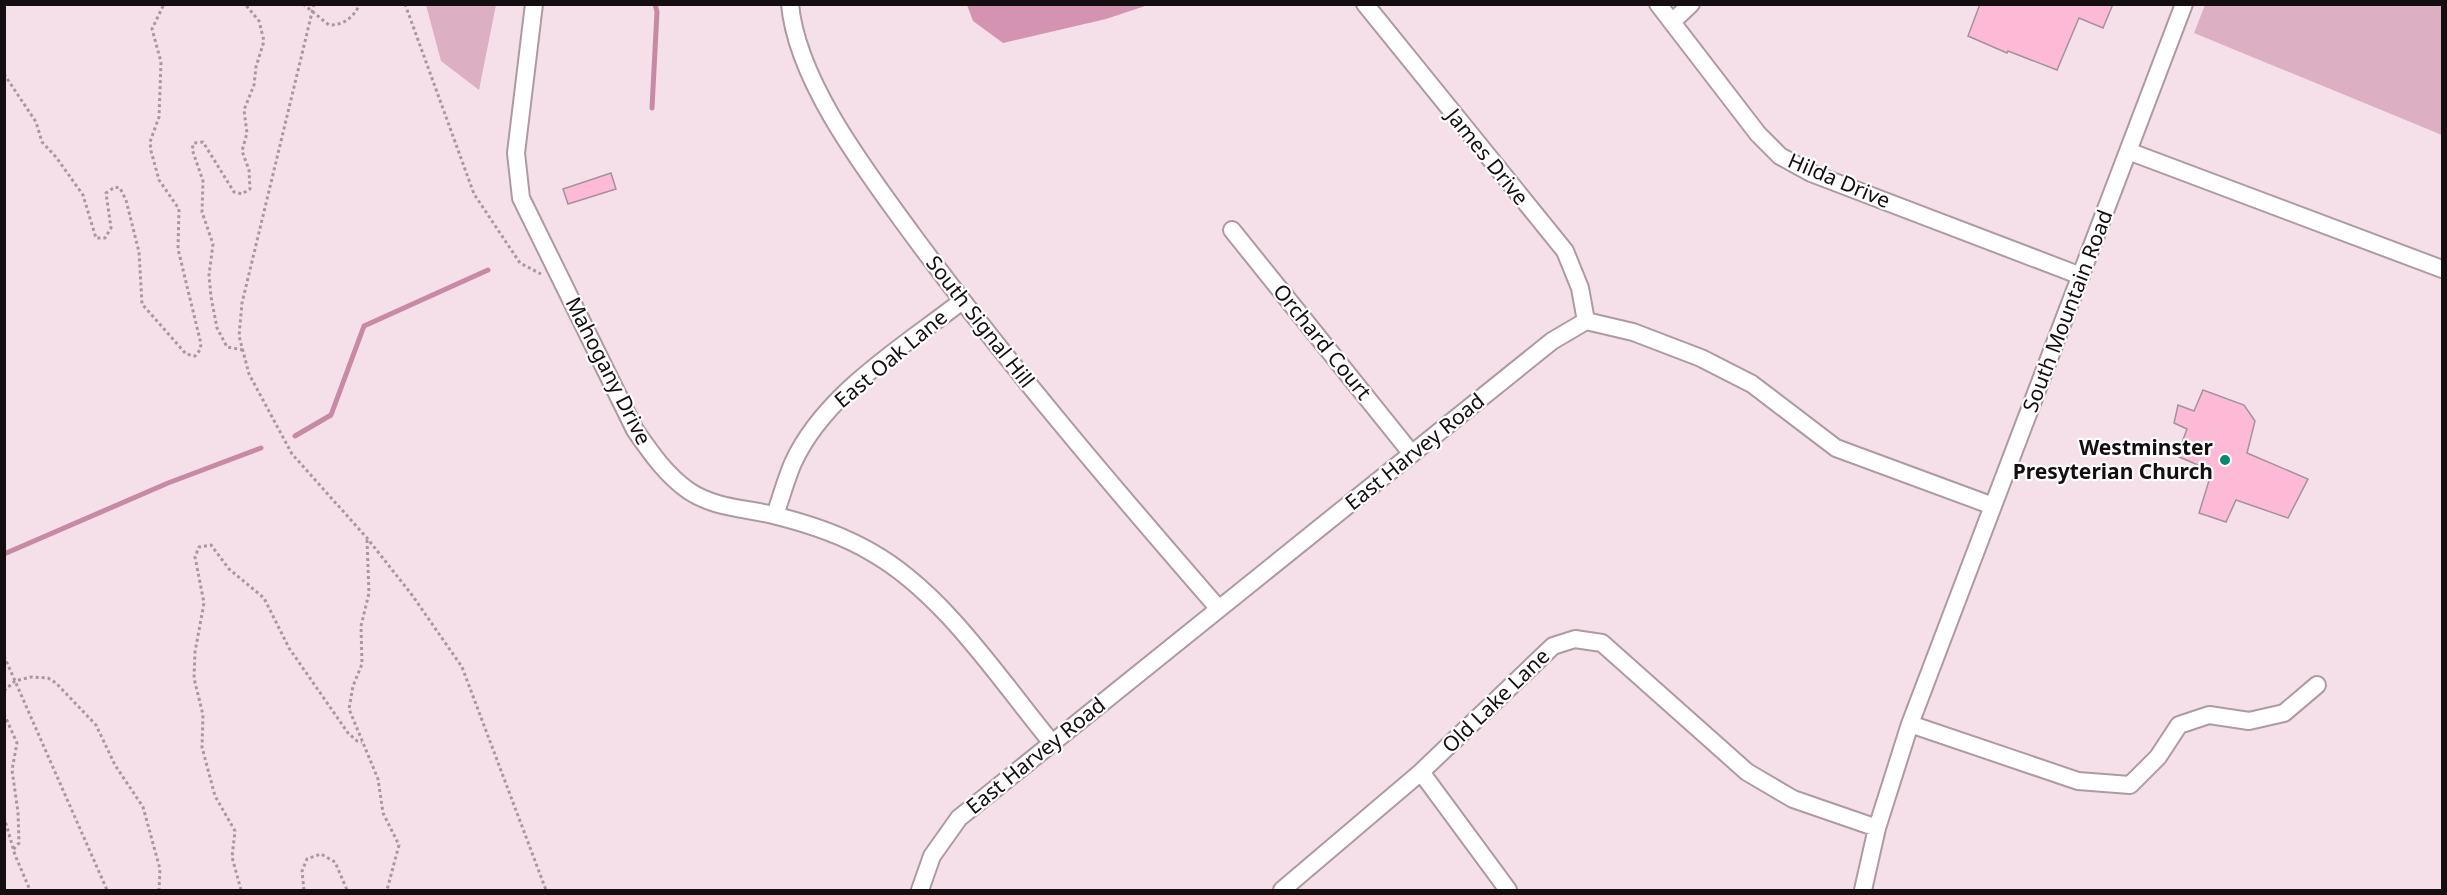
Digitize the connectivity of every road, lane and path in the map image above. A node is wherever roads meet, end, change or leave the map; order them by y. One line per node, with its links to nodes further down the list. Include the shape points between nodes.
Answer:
1 (165, 4): 15 (path, via 152,29 160,62 159,117 150,142 159,180 178,208 178,249 201,344 195,356 186,354 141,304 139,252 123,193 115,187 106,193 111,228 105,238 96,238 83,195 42,142 36,122)
2 (245, 4): 23 (path, via 259,21 264,41 244,110 247,133 242,151 250,189 242,194 234,192 203,142 194,142 192,149 202,181 202,212 213,244 209,275 217,328 226,347)
3 (303, 4): 13 (path)
4 (314, 4): 13 (path)
5 (360, 4): 13 (path, via 355,14 338,25 323,22)
6 (405, 4): 19 (path, via 474,194 520,262 538,275)
7 (534, 4): 19 (street, Mahogany Drive, via 516,153 521,198)
8 (790, 4): 21 (street, South Signal Hill, via 809,71 831,114 860,162)
9 (1365, 4): 22 (street, James Drive, via 1564,251 1580,288)
10 (1658, 4): 14 (street, Hilda Drive)
11 (1691, 4): 14 (street)
12 (2184, 4): 16 (street, South Mountain Road)
13 (313, 13): 23 (path, via 242,303 239,336)
14 (1672, 22): 20 (street, Hilda Drive, via 1758,134 1780,156 1812,173)
15 (4, 74)
16 (2128, 151): 18 (street); 20 (street, South Mountain Road)
17 (1232, 230): 24 (street, Orchard Court)
18 (2442, 269)
19 (557, 271): 26 (street, Mahogany Drive, via 635,430 659,464 690,492 722,506)
20 (2081, 276): 25 (street, South Mountain Road)
21 (962, 301): 26 (street, East Oak Lane, via 846,392 818,422 793,462); 28 (street, South Signal Hill, via 1088,457)
22 (1586, 321): 24 (street, East Harvey Road, via 1552,341); 25 (street, via 1633,332 1701,358 1752,384 1836,448)
23 (243, 350): 27 (path, via 249,374 292,454)
24 (1412, 454): 28 (street, East Harvey Road)
25 (1993, 506): 34 (street, South Mountain Road)
26 (775, 515): 36 (street, Mahogany Drive, via 833,534 871,552 913,582 948,616)
27 (367, 538): 35 (path, via 369,593 361,626 362,664 349,704); 48 (path, via 462,667)
28 (1219, 609): 36 (street, East Harvey Road)
29 (4, 656): 30 (path)
30 (15, 681): 32 (path); 42 (path); 43 (path, via 48,678 96,725 115,765 143,807 160,869)
31 (2317, 685): 34 (street, via 2284,713 2249,721 2209,715 2179,725 2158,757 2130,785 2078,781)
32 (4, 691)
33 (4, 714): 40 (path, via 17,743 12,770 19,843)
34 (1910, 724): 39 (street, South Mountain Road)
35 (362, 742): 44 (path, via 348,733 296,658 264,598 229,569 211,545 199,547 195,557 204,603 194,666 203,715 202,747 215,796 234,826 232,858); 47 (path, via 378,779 383,813 399,845)
36 (1052, 743): 49 (street, East Harvey Road, via 959,818 932,856)
37 (1422, 772): 39 (street, Old Lake Lane, via 1553,646 1575,639 1602,643 1747,772 1793,799); 50 (street, Old Lake Lane); 51 (street)
38 (4, 818): 40 (path)
39 (1877, 828): 52 (street, South Mountain Road)
40 (13, 850): 41 (path)
41 (30, 891)
42 (107, 891)
43 (159, 891)
44 (241, 891)
45 (304, 891): 46 (path, via 304,865 307,859 321,854 335,862)
46 (347, 891)
47 (387, 891)
48 (546, 891)
49 (921, 891)
50 (1282, 891)
51 (1508, 891)
52 (1863, 891)

